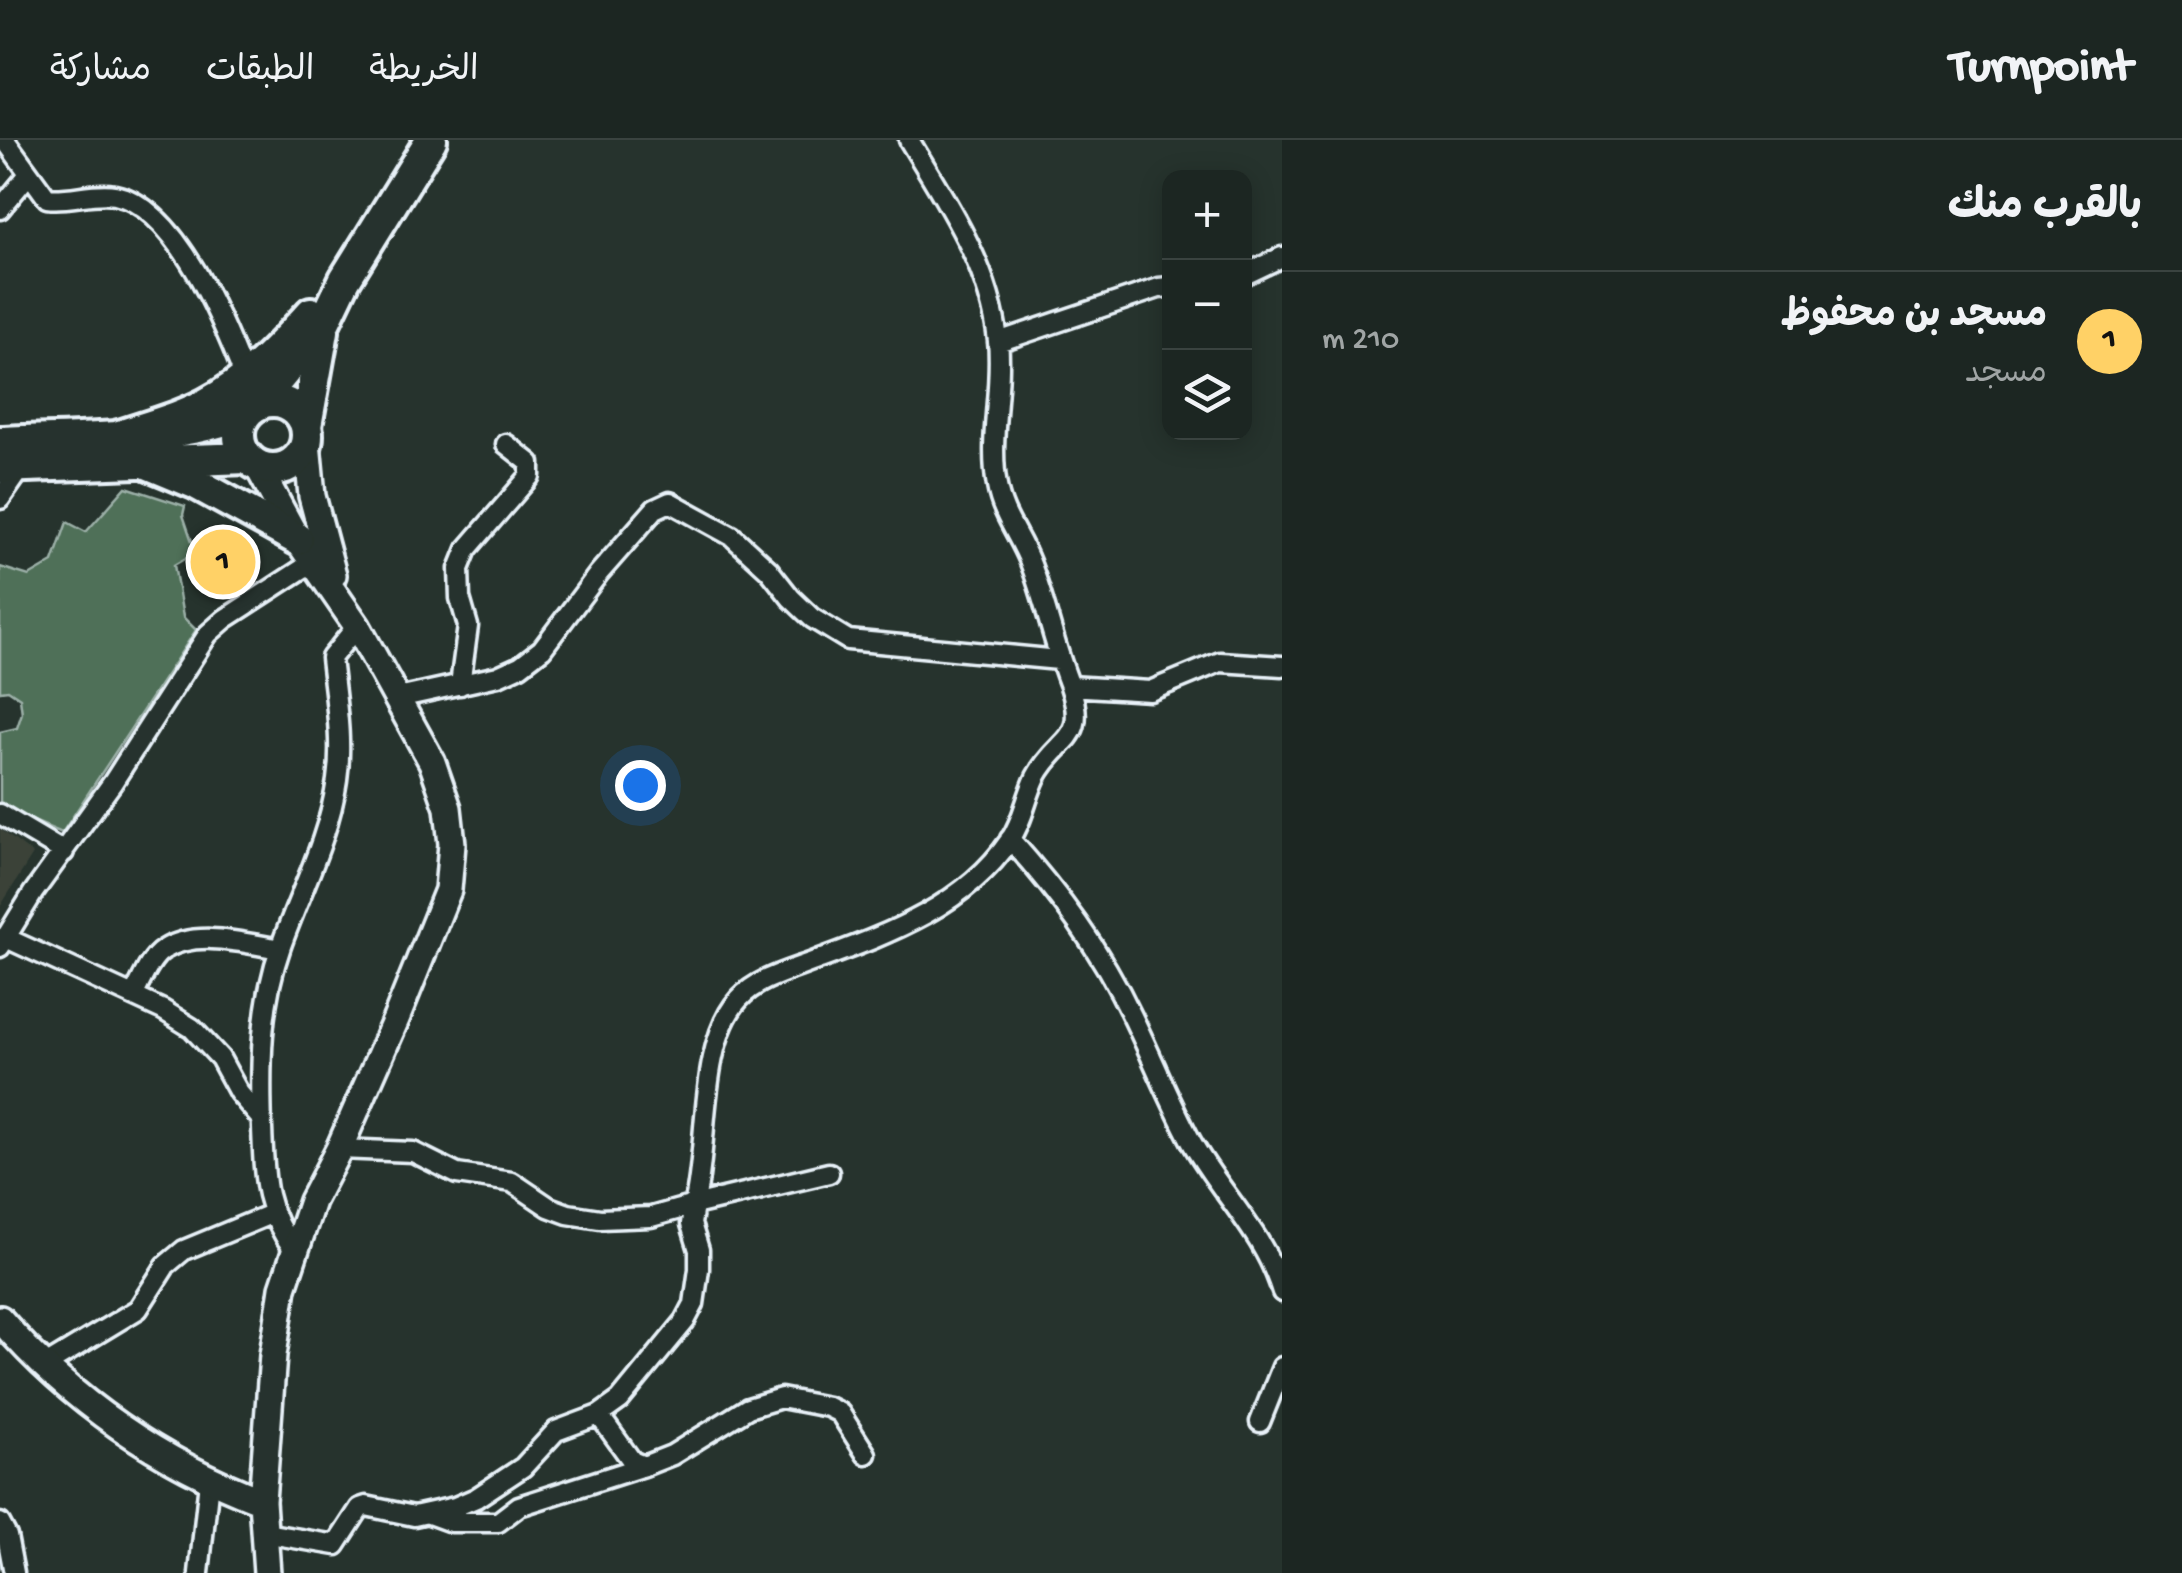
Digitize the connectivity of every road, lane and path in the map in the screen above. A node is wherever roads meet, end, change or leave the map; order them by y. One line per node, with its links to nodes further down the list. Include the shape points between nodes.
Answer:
1 (5, 140): 4 (street)
2 (431, 140): 8 (main road)
3 (909, 140): 11 (street, via 971,246)
4 (29, 174): 5 (street); 12 (street, via 47,198 115,195 150,213 207,291)
5 (0, 210)
6 (1282, 257): 7 (street)
7 (1252, 271)
8 (345, 279): 10 (main road); 12 (main road)
9 (1162, 288): 11 (street)
10 (324, 323): 12 (main road); 13 (main road)
11 (998, 342): 23 (street, via 996,485 1038,582)
12 (250, 398): 13 (main road, via 292,407); 16 (main road, via 211,426); 17 (main road, via 238,434)
13 (306, 434): 17 (main road, via 293,463 281,468); 21 (street, via 319,528)
14 (0, 442): 16 (main road)
15 (506, 444): 25 (street, via 530,464 530,476 467,548 460,569 468,626)
16 (128, 448): 17 (main road); 18 (main road); 20 (main road)
17 (252, 461): 20 (street)
18 (12, 467): 19 (street)
19 (0, 500)
20 (305, 550): 21 (street); 30 (street, via 208,634)
21 (344, 603): 22 (street)
22 (357, 626): 27 (street); 32 (street, via 332,658 337,780)
23 (1059, 660): 25 (street, via 848,640 812,618 732,536 670,502 655,509 610,560 542,649 498,676); 26 (street)
24 (1282, 666): 26 (street, via 1220,662 1150,691)
25 (460, 684): 27 (street)
26 (1070, 686): 29 (street, via 1077,722 1036,776)
27 (398, 698): 35 (street, via 448,808 448,890)
28 (0, 814): 30 (street)
29 (1010, 839): 37 (street, via 954,899 754,986 738,1000 710,1076); 40 (street, via 1064,901 1101,958 1190,1139 1268,1254)
30 (64, 852): 31 (street)
31 (2, 942): 33 (street)
32 (280, 948): 33 (street, via 209,939 182,943 154,959); 34 (street, via 262,1036)
33 (132, 996): 34 (street, via 192,1028)
34 (262, 1120): 38 (street)
35 (339, 1149): 37 (street, via 413,1152 456,1174 512,1182 568,1214 625,1219); 39 (street)
36 (829, 1173): 37 (street)
37 (694, 1205): 44 (street, via 694,1304 644,1373)
38 (271, 1214): 39 (street); 42 (street, via 184,1250 138,1309)
39 (294, 1250): 49 (street, via 273,1355)
40 (1282, 1292)
41 (0, 1319): 42 (street)
42 (44, 1366): 48 (street, via 114,1423)
43 (1282, 1366): 45 (street)
44 (599, 1415): 47 (street, via 632,1461); 50 (street, via 556,1432 476,1498)
45 (1260, 1422)
46 (866, 1454): 47 (street, via 840,1413 781,1398 748,1408)
47 (644, 1466): 50 (street, via 518,1506 498,1522 451,1522)
48 (209, 1481): 49 (street); 54 (street)
49 (262, 1500): 52 (street)
50 (429, 1514): 52 (street, via 366,1506 331,1546)
51 (0, 1524): 53 (street)
52 (264, 1533): 55 (street)
53 (14, 1573)
54 (199, 1573)
55 (267, 1573)

